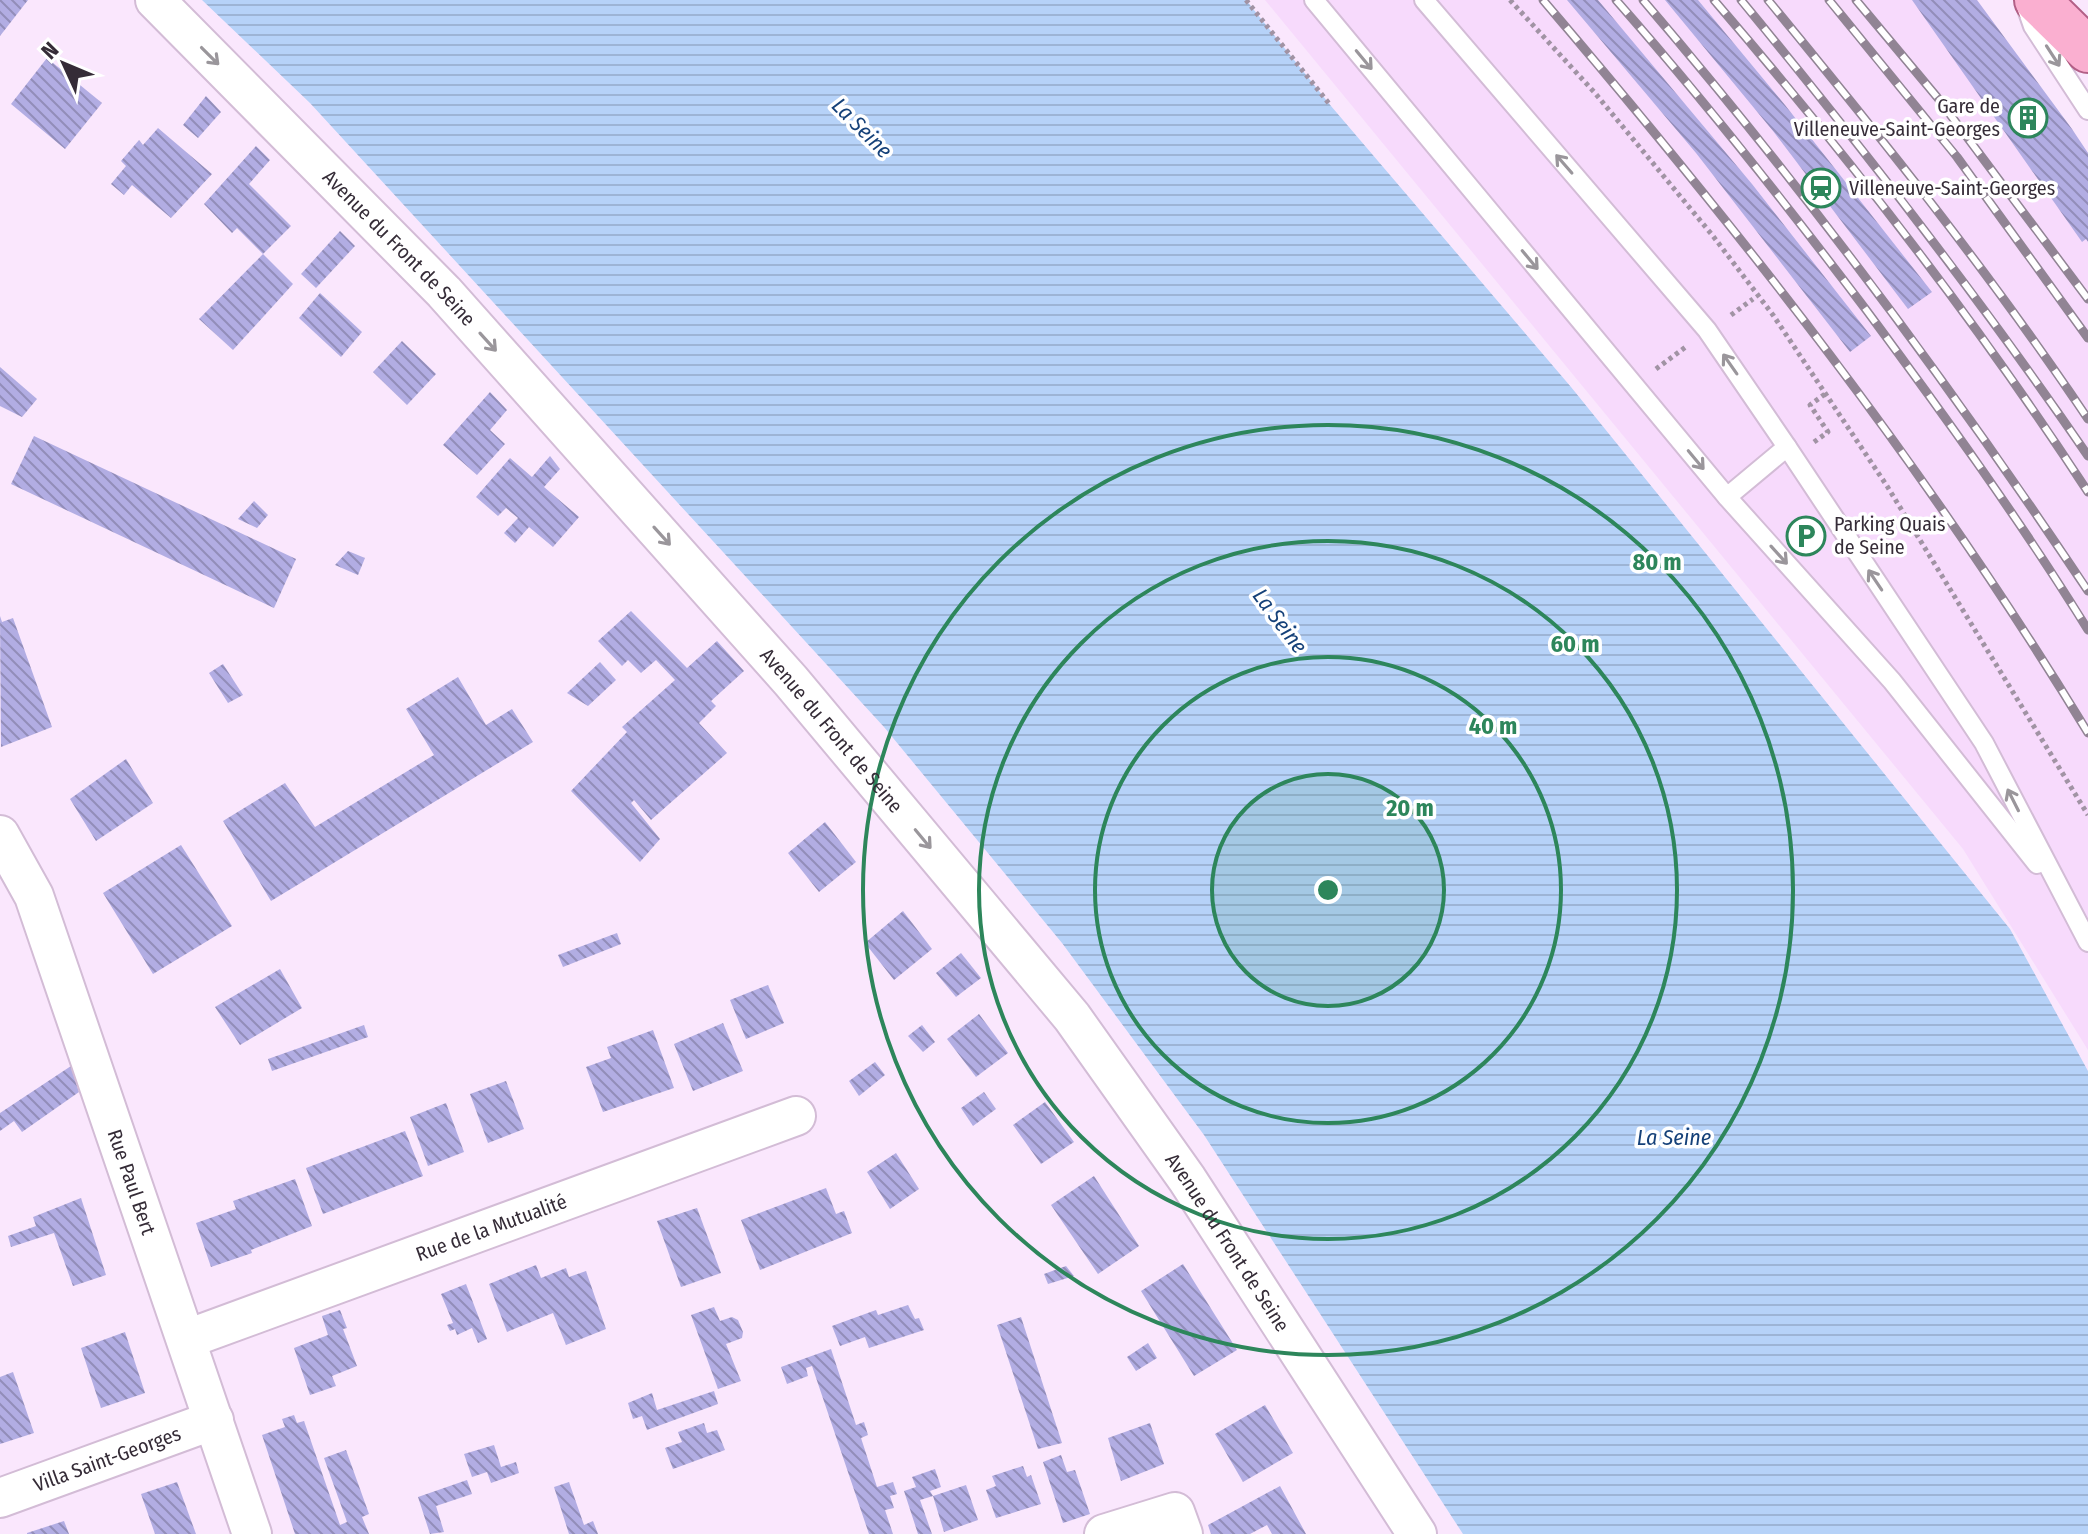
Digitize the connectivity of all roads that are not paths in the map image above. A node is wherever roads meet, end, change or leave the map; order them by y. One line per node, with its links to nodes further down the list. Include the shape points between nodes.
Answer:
1 (155, 0): 20 (street, Avenue du Front de Seine, one-way to 20, via 444,292 791,681 1072,1017 1187,1179)
2 (1314, 0): 9 (lane, one-way to 9)
3 (1424, 0): 8 (lane, one-way to 3, via 1707,330)
4 (2023, 0): 7 (lane, one-way to 7, via 2033,26)
5 (2037, 0): 6 (main road)
6 (2088, 50)
7 (2088, 110)
8 (1787, 447): 9 (lane); 11 (lane, one-way to 8, via 1984,743)
9 (1727, 497): 11 (lane, one-way to 11, via 1892,681)
10 (0, 835): 14 (street, Rue Paul Bert, via 34,896)
11 (2061, 894): 12 (lane)
12 (2088, 942)
13 (796, 1116): 14 (street, Rue de la Mutualité)
14 (187, 1339): 15 (street, Rue Paul Bert)
15 (214, 1420): 16 (street, Villa Saint-Georges); 17 (street, Rue Paul Bert)
16 (0, 1498)
17 (252, 1534)
18 (1104, 1534): 19 (street, via 1175,1512)
19 (1183, 1534)
20 (1417, 1534)

